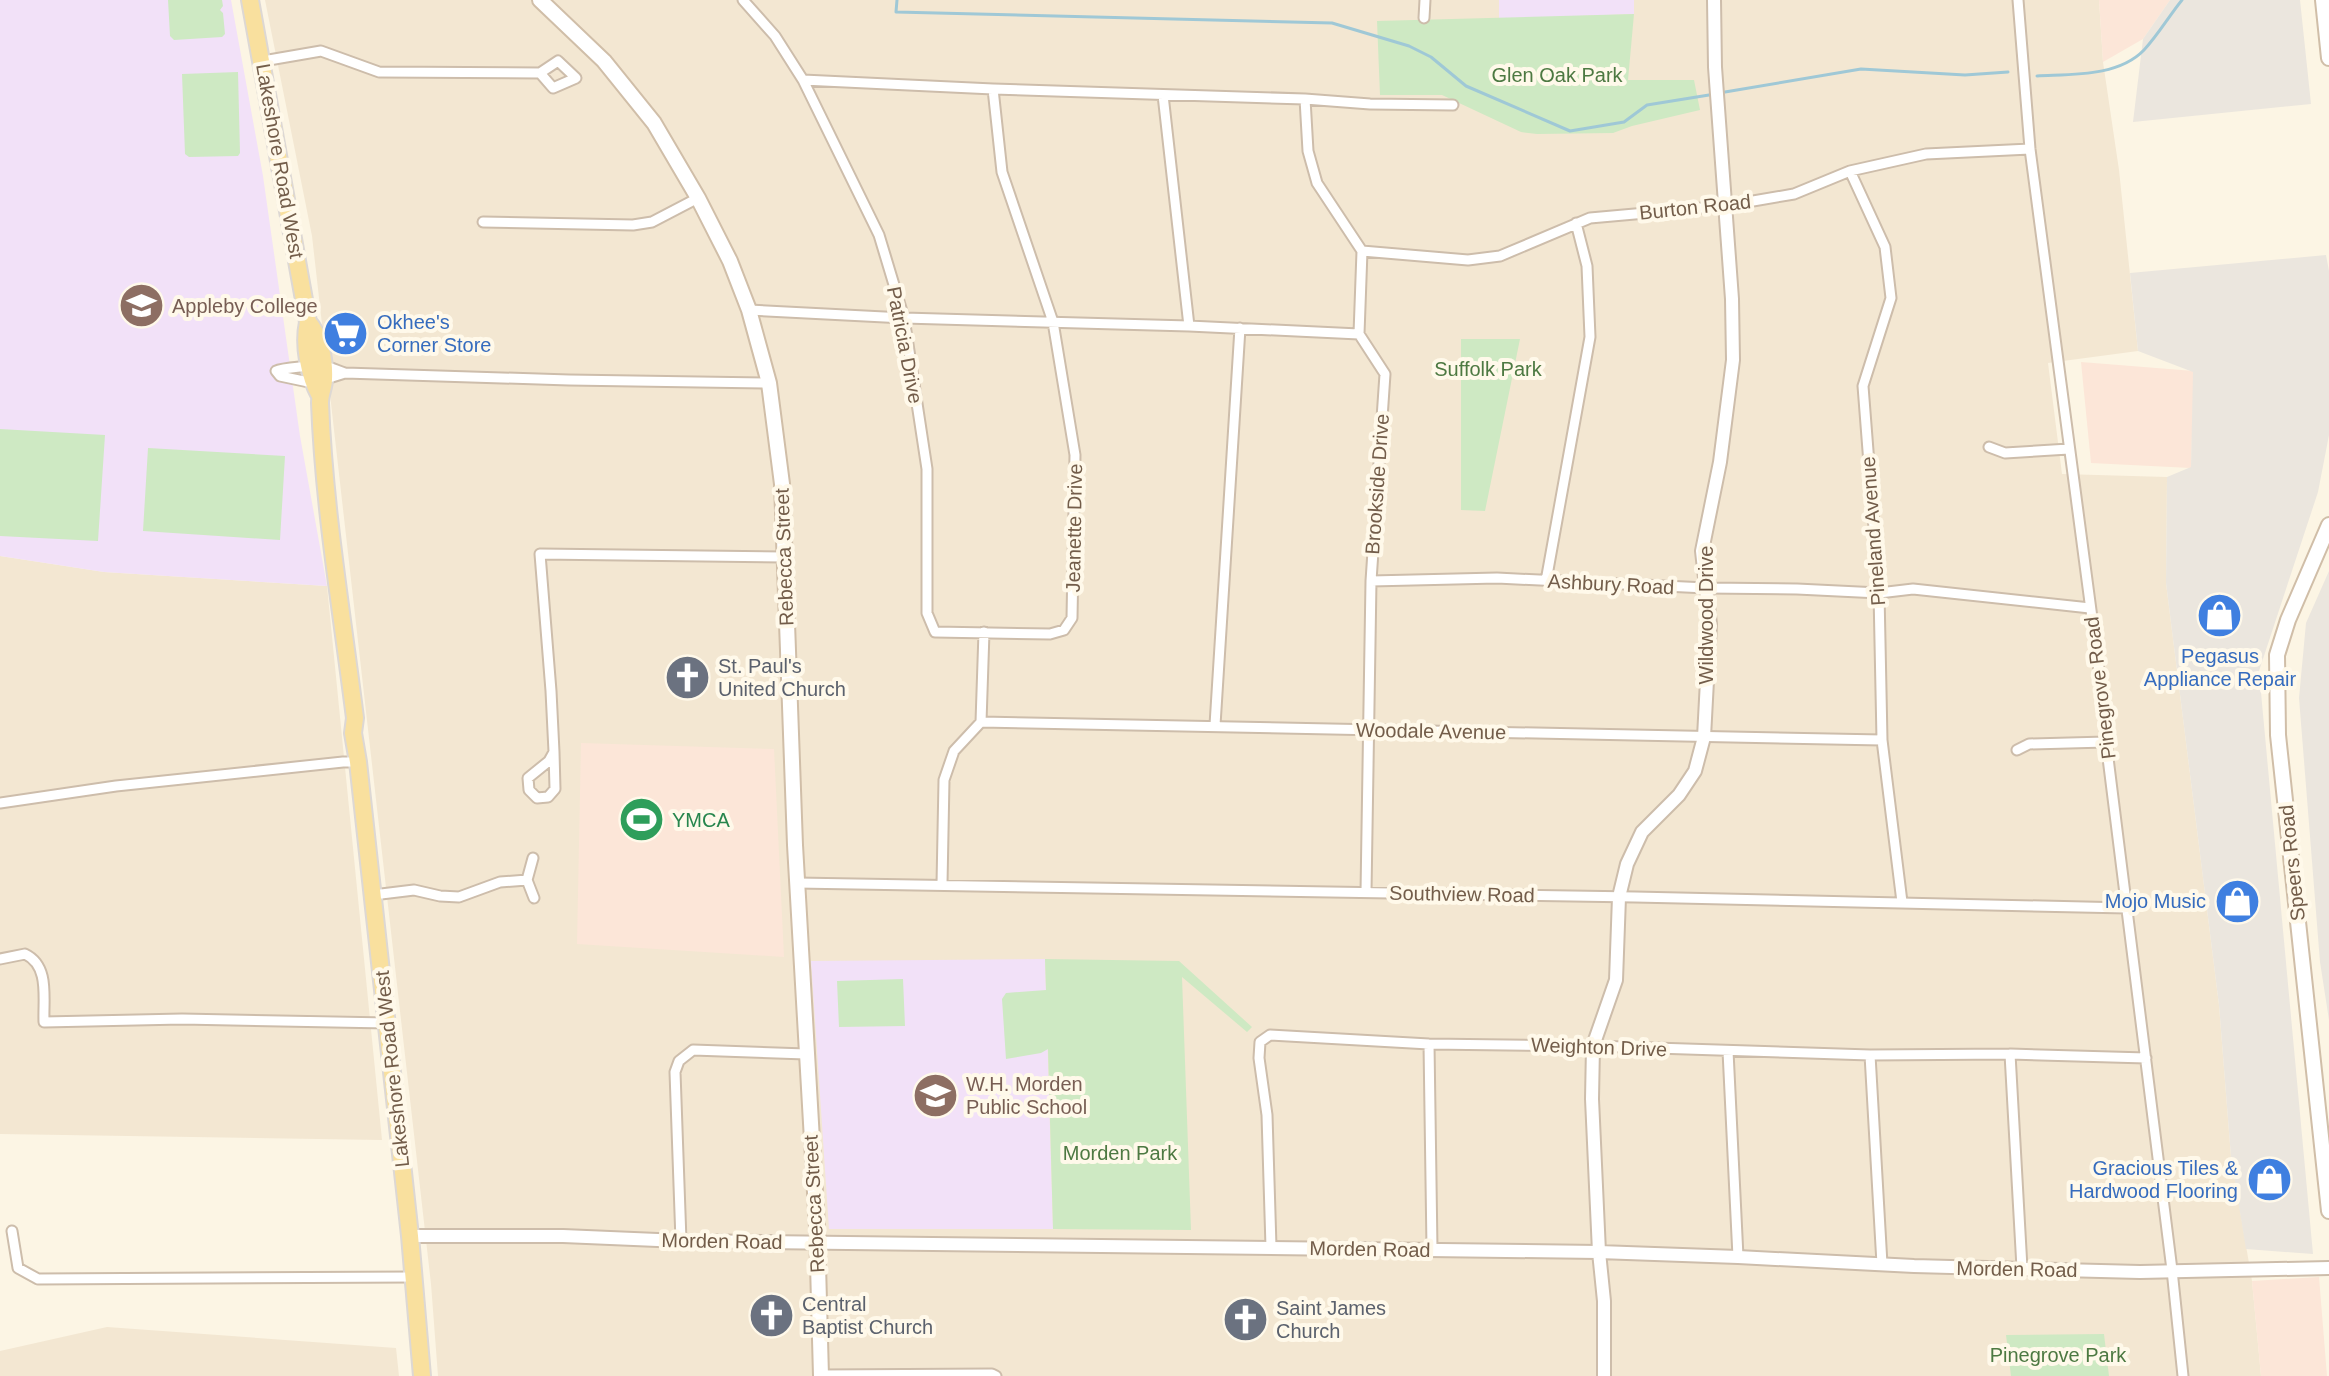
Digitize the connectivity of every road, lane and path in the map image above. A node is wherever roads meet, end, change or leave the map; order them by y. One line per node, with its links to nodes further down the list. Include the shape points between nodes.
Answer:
1 (250, 0): 10 (main road, Lakeshore Road West)
2 (540, 0): 19 (main road, Rebecca Street, via 604,61 654,123)
3 (743, 0): 12 (street, Patricia Drive)
4 (1425, 0): 8 (street)
5 (1714, 0): 20 (street, Wildwood Drive)
6 (2018, 0): 17 (street, Pinegrove Road)
7 (2323, 0): 9 (main road)
8 (1424, 18)
9 (2329, 58)
10 (263, 61): 11 (street, via 321,51 379,72); 31 (main road, Lakeshore Road West)
11 (540, 73)
12 (803, 80): 13 (street); 25 (street, Patricia Drive, via 879,235)
13 (993, 89): 14 (street); 26 (street, Jeanette Drive, via 1002,172)
14 (1163, 95): 15 (street); 27 (street)
15 (1305, 99): 16 (street); 23 (street, via 1308,151 1317,183)
16 (1453, 105)
17 (2030, 149): 18 (street, Burton Road, via 1926,154); 34 (street, Pinegrove Road)
18 (1850, 171): 20 (street, Burton Road, via 1794,194); 40 (street, Pineland Avenue, via 1885,247 1891,298 1863,386)
19 (698, 198): 21 (street, via 652,222 633,225); 24 (main road, Rebecca Street)
20 (1724, 206): 22 (street, Burton Road); 39 (street, Wildwood Drive, via 1733,360 1702,551)
21 (483, 222)
22 (1576, 223): 23 (street, Burton Road, via 1500,256 1468,260); 38 (street, via 1587,266 1590,337)
23 (1362, 251): 29 (street)
24 (749, 310): 25 (street); 32 (main road, Rebecca Street)
25 (904, 318): 26 (street); 42 (street, Patricia Drive, via 927,469 927,613 935,632)
26 (1053, 322): 27 (street); 42 (street, Jeanette Drive, via 1075,455 1072,618 1064,630 1050,634)
27 (1189, 326): 28 (street)
28 (1240, 328): 29 (street); 44 (street)
29 (1359, 334): 37 (street, Brookside Drive, via 1385,374)
30 (345, 373): 31 (street); 31 (street); 32 (street)
31 (318, 379): 51 (main road, Lakeshore Road West, via 322,457)
32 (769, 383): 36 (main road, Rebecca Street, via 782,484)
33 (1989, 447): 34 (street, via 2005,453)
34 (2069, 449): 41 (street, Pinegrove Road)
35 (2329, 525): 72 (main road, Speers Road, via 2288,620 2277,673 2278,735)
36 (783, 557): 50 (street, via 540,554); 55 (main road, Rebecca Street)
37 (1371, 581): 38 (street, Ashbury Road); 45 (street, Brookside Drive)
38 (1546, 581): 39 (street, Ashbury Road)
39 (1706, 588): 40 (street, Ashbury Road); 46 (street, Wildwood Drive, via 1710,624)
40 (1879, 593): 41 (street, Ashbury Road, via 1913,589); 47 (street, Pineland Avenue)
41 (2090, 608): 48 (street, Pinegrove Road)
42 (984, 632): 43 (street)
43 (981, 722): 44 (street, Woodale Avenue); 56 (street, via 954,751 944,780)
44 (1215, 725): 45 (street, Woodale Avenue)
45 (1368, 729): 46 (street, Woodale Avenue); 57 (street, Brookside Drive)
46 (1704, 737): 47 (street, Woodale Avenue); 59 (street, Wildwood Drive, via 1695,771 1642,832)
47 (1882, 740): 61 (street, Pineland Avenue)
48 (2106, 742): 49 (street, via 2029,744); 62 (street, Pinegrove Road)
49 (2017, 750)
50 (554, 752): 50 (street, via 555,789 548,797 537,798 529,790 528,778)
51 (358, 762): 52 (street); 58 (main road, Lakeshore Road West)
52 (0, 803)
53 (533, 858): 54 (street)
54 (527, 880): 58 (street, via 500,882 459,897 414,890); 60 (street)
55 (797, 883): 56 (street, Southview Road); 68 (main road, Rebecca Street)
56 (942, 884): 57 (street, Southview Road)
57 (1366, 892): 59 (street, Southview Road)
58 (373, 895): 64 (main road, Lakeshore Road West)
59 (1619, 897): 61 (street, Southview Road); 66 (street, Wildwood Drive, via 1616,980)
60 (534, 898)
61 (1902, 902): 62 (street, Southview Road)
62 (2127, 908): 71 (street, Pinegrove Road)
63 (0, 959): 64 (street, via 25,954 38,963 44,1022)
64 (387, 1023): 74 (main road, Lakeshore Road West)
65 (1429, 1044): 66 (street, Weighton Drive); 77 (street, Weighton Drive, via 1270,1035 1260,1042); 78 (street)
66 (1593, 1046): 67 (street, Weighton Drive); 79 (street, Wildwood Drive)
67 (1728, 1051): 70 (street, Weighton Drive); 80 (street)
68 (806, 1054): 75 (street, via 693,1050 679,1061 675,1072); 76 (main road, Rebecca Street)
69 (2010, 1054): 70 (street, Weighton Drive); 71 (street, Weighton Drive); 82 (street)
70 (1870, 1055): 81 (street)
71 (2146, 1058): 84 (street, Pinegrove Road)
72 (2329, 1211)
73 (12, 1231): 85 (street, via 18,1268 38,1279)
74 (410, 1236): 75 (street, Morden Road); 85 (main road, Lakeshore Road West)
75 (681, 1241): 76 (street, Morden Road)
76 (817, 1242): 77 (street, Morden Road); 87 (main road, Rebecca Street)
77 (1271, 1247): 78 (street, Morden Road)
78 (1432, 1249): 79 (street, Morden Road)
79 (1599, 1252): 80 (street, Morden Road); 89 (street, Wildwood Drive)
80 (1738, 1257): 81 (street, Morden Road)
81 (1882, 1264): 82 (street, Morden Road)
82 (2022, 1268): 84 (street, Morden Road)
83 (2329, 1268): 84 (street, Morden Road)
84 (2172, 1270): 90 (street, Pinegrove Road)
85 (414, 1277): 86 (main road, Lakeshore Road West)
86 (422, 1376)
87 (821, 1376): 88 (street)
88 (996, 1376)
89 (1604, 1376)
90 (2183, 1376)

